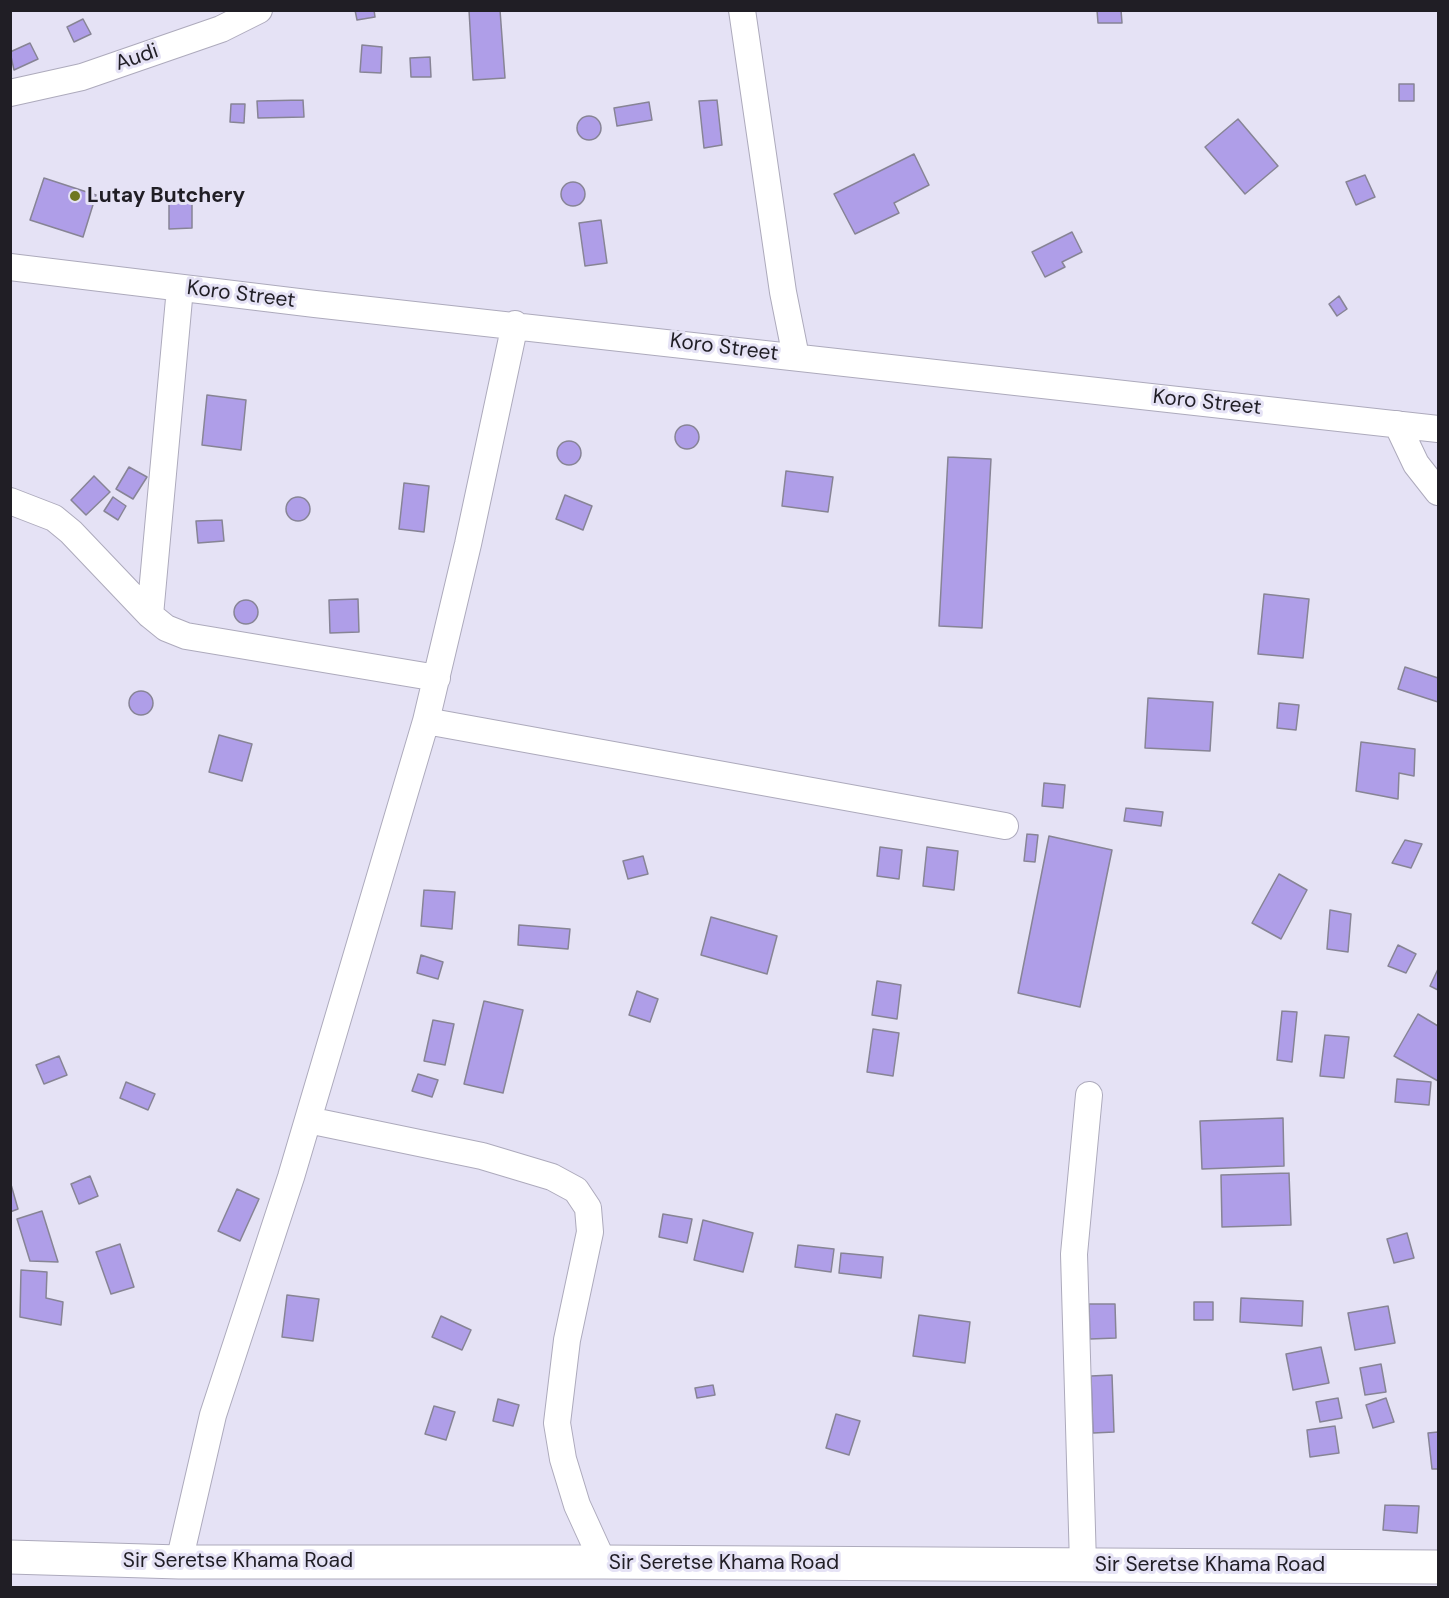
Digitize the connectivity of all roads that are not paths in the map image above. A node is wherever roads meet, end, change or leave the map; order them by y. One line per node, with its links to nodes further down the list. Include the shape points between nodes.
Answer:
1 (260, 10): 3 (street, Audi, via 221,29 82,77)
2 (742, 10): 7 (street)
3 (10, 93)
4 (10, 267): 5 (street, Koro Street)
5 (180, 288): 6 (street, Koro Street); 12 (street)
6 (515, 324): 7 (street, Koro Street); 13 (street)
7 (796, 357): 8 (street, Koro Street)
8 (1397, 424): 9 (street, Koro Street); 10 (street, via 1416,464)
9 (1438, 429)
10 (1438, 492)
11 (10, 501): 12 (street, via 54,518)
12 (150, 615): 13 (street, via 166,628 186,636)
13 (437, 678): 14 (street)
14 (426, 721): 15 (street); 17 (street)
15 (1005, 826)
16 (1089, 1095): 21 (street, via 1074,1254)
17 (308, 1119): 19 (street, via 213,1415); 20 (street, via 482,1156 552,1178 576,1190 588,1208 590,1232 567,1340 557,1423 563,1459 578,1505)
18 (10, 1557): 19 (main road, Sir Seretse Khama Road)
19 (179, 1562): 20 (main road, Sir Seretse Khama Road)
20 (603, 1562): 21 (main road, Sir Seretse Khama Road)
21 (1083, 1564): 22 (main road, Sir Seretse Khama Road)
22 (1438, 1567)

